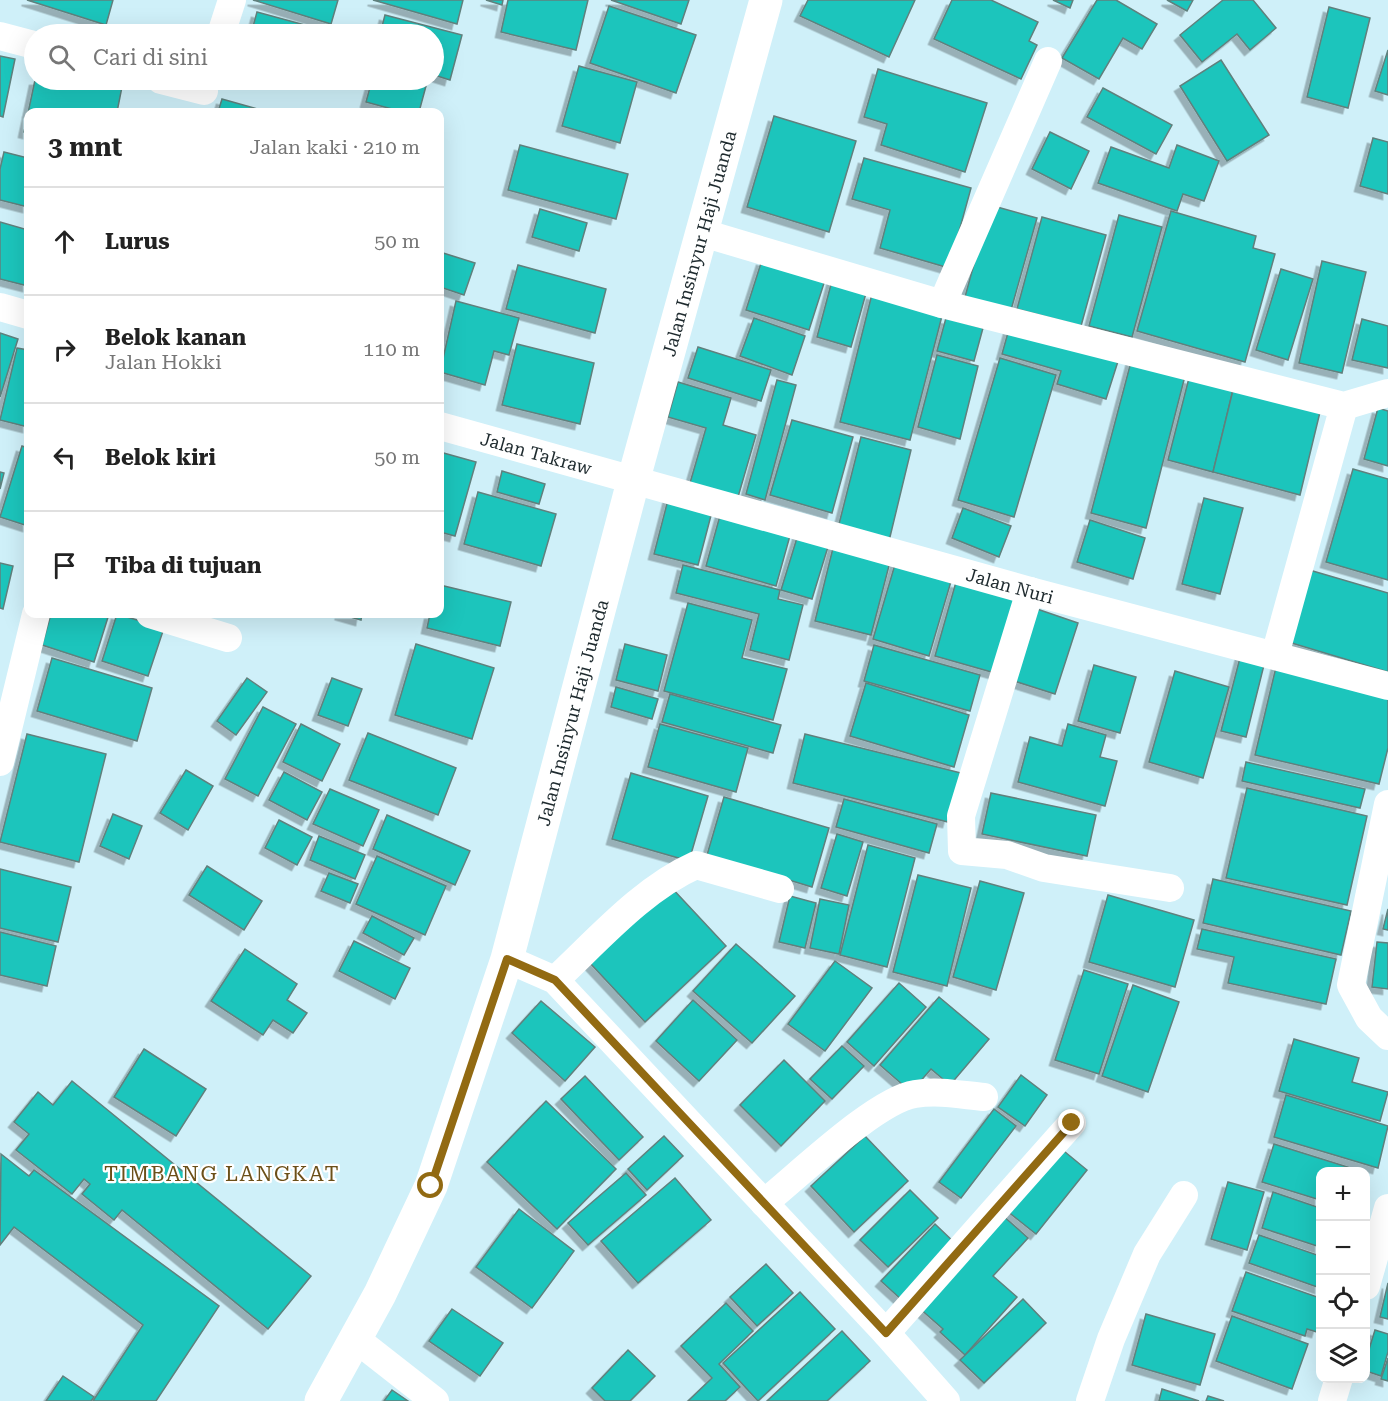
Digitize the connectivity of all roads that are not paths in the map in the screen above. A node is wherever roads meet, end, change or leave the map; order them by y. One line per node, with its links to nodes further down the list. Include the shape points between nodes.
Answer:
1 (232, 0): 3 (street)
2 (766, 0): 7 (street, Jalan Insinyur Haji Juanda)
3 (224, 24)
4 (0, 36): 5 (street)
5 (24, 42)
6 (1048, 61): 8 (street)
7 (702, 233): 8 (street); 14 (street, Jalan Insinyur Haji Juanda)
8 (942, 304): 12 (street)
9 (0, 307): 10 (street)
10 (24, 314)
11 (1388, 393): 12 (street)
12 (1344, 406): 19 (street)
13 (444, 427): 14 (street, Jalan Takraw)
14 (634, 478): 15 (street, Jalan Nuri); 25 (street, Jalan Insinyur Haji Juanda)
15 (1030, 591): 19 (street, Jalan Nuri); 23 (street, via 961,816 962,851 1007,855 1044,868)
16 (35, 618): 21 (street)
17 (163, 618): 18 (street)
18 (228, 638)
19 (1275, 655): 20 (street, Jalan Nuri)
20 (1388, 686)
21 (0, 762)
22 (1388, 804): 27 (street, via 1351,985 1369,1018)
23 (1170, 888)
24 (780, 889): 26 (street, via 696,865 674,875 650,894)
25 (507, 959): 26 (street); 35 (street, Jalan Insinyur Haji Juanda, via 431,1186)
26 (555, 980): 31 (street)
27 (1388, 1036)
28 (984, 1097): 31 (street, via 915,1094 884,1105)
29 (1072, 1123): 34 (street)
30 (1184, 1195): 40 (street, via 1147,1254)
31 (764, 1203): 34 (street)
32 (1388, 1208): 33 (street)
33 (1368, 1275)
34 (886, 1333): 39 (street)
35 (357, 1340): 37 (street, Jalan Insinyur Haji Juanda); 38 (street)
36 (1337, 1383): 41 (street)
37 (321, 1401)
38 (435, 1401)
39 (946, 1401)
40 (1090, 1401)
41 (1332, 1401)

